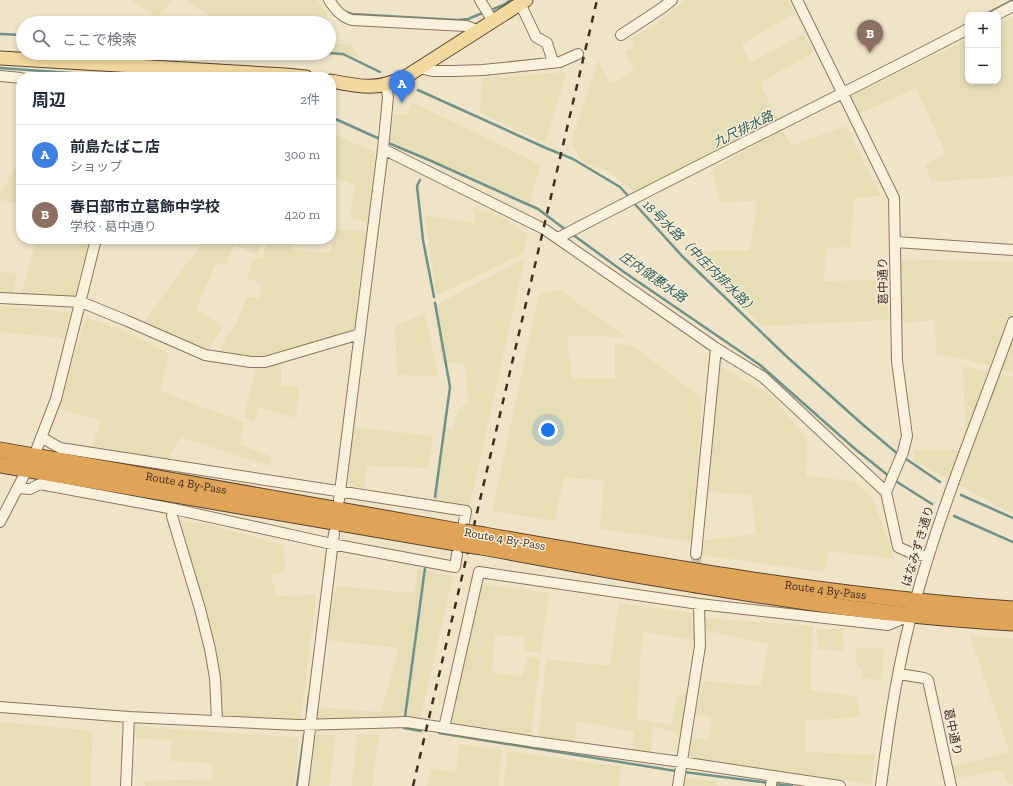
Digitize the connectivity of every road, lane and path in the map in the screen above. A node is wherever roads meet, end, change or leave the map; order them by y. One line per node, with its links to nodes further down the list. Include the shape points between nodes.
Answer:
1 (328, 0): 9 (street, via 345,18 352,20 466,26)
2 (480, 0): 8 (street)
3 (672, 0): 11 (street)
4 (797, 0): 23 (street, 葛中通り)
5 (523, 2): 8 (main road); 16 (street, via 536,37 547,43)
6 (1013, 6): 7 (street)
7 (1001, 12)
8 (492, 20): 9 (main road)
9 (478, 30): 17 (main road)
10 (965, 31): 23 (street)
11 (621, 35)
12 (578, 54): 16 (street, via 560,62)
13 (0, 58): 14 (main road)
14 (16, 60)
15 (19, 60): 18 (main road)
16 (553, 62): 17 (street, via 483,70 434,71)
17 (419, 68): 22 (main road)
18 (135, 72)
19 (0, 76): 20 (street)
20 (16, 78)
21 (336, 82): 22 (main road, via 364,87)
22 (386, 85): 24 (street, via 388,96)
23 (844, 94): 25 (street); 26 (street, 葛中通り, via 894,198)
24 (383, 149): 25 (street); 32 (street)
25 (561, 236): 33 (street)
26 (896, 242): 28 (street); 40 (street, 葛中通り, via 897,361 907,436)
27 (95, 244): 30 (street)
28 (1013, 250)
29 (0, 298): 30 (street)
30 (80, 302): 32 (street, via 205,355 252,362 265,362); 34 (street, via 56,399)
31 (1013, 322): 48 (street, はなみずき通り)
32 (356, 335): 41 (street)
33 (716, 348): 40 (street, via 763,377); 47 (street)
34 (41, 437): 36 (street); 41 (street, via 60,448)
35 (0, 450): 36 (highway, Route 4 By-Pass)
36 (34, 456): 38 (street); 45 (highway, Route 4 By-Pass)
37 (0, 465): 38 (highway, Route 4 By-Pass)
38 (28, 470): 39 (street); 45 (highway, Route 4 By-Pass)
39 (18, 488): 42 (street, via 30,489 40,484); 43 (street)
40 (886, 492): 48 (street, via 898,546)
41 (339, 496): 45 (street, via 466,511)
42 (174, 509): 46 (street); 56 (street, via 172,516 210,649 215,678)
43 (0, 522)
44 (334, 534): 46 (street)
45 (462, 538): 46 (street, via 455,567); 50 (highway, Route 4 By-Pass, bridge, via 653,578 786,599)
46 (332, 544): 57 (street)
47 (696, 554)
48 (928, 557): 50 (street, はなみずき通り)
49 (699, 604): 50 (street, via 888,626); 58 (street, via 479,572); 59 (street, via 700,646)
50 (913, 608): 51 (highway, Route 4 By-Pass); 52 (highway, Route 4 By-Pass); 53 (street, はなみずき通り)
51 (1013, 609)
52 (1013, 623)
53 (899, 674): 65 (street, はなみずき通り); 66 (street, 葛中通り, via 928,680)
54 (0, 707): 55 (street)
55 (129, 717): 56 (street); 61 (street)
56 (217, 721): 57 (street)
57 (310, 725): 58 (street, via 407,722); 62 (street)
58 (444, 728): 59 (street)
59 (681, 762): 60 (street); 63 (street)
60 (771, 781): 64 (street)
61 (126, 786)
62 (303, 786)
63 (678, 786)
64 (840, 786)
65 (881, 786)
66 (951, 786)

